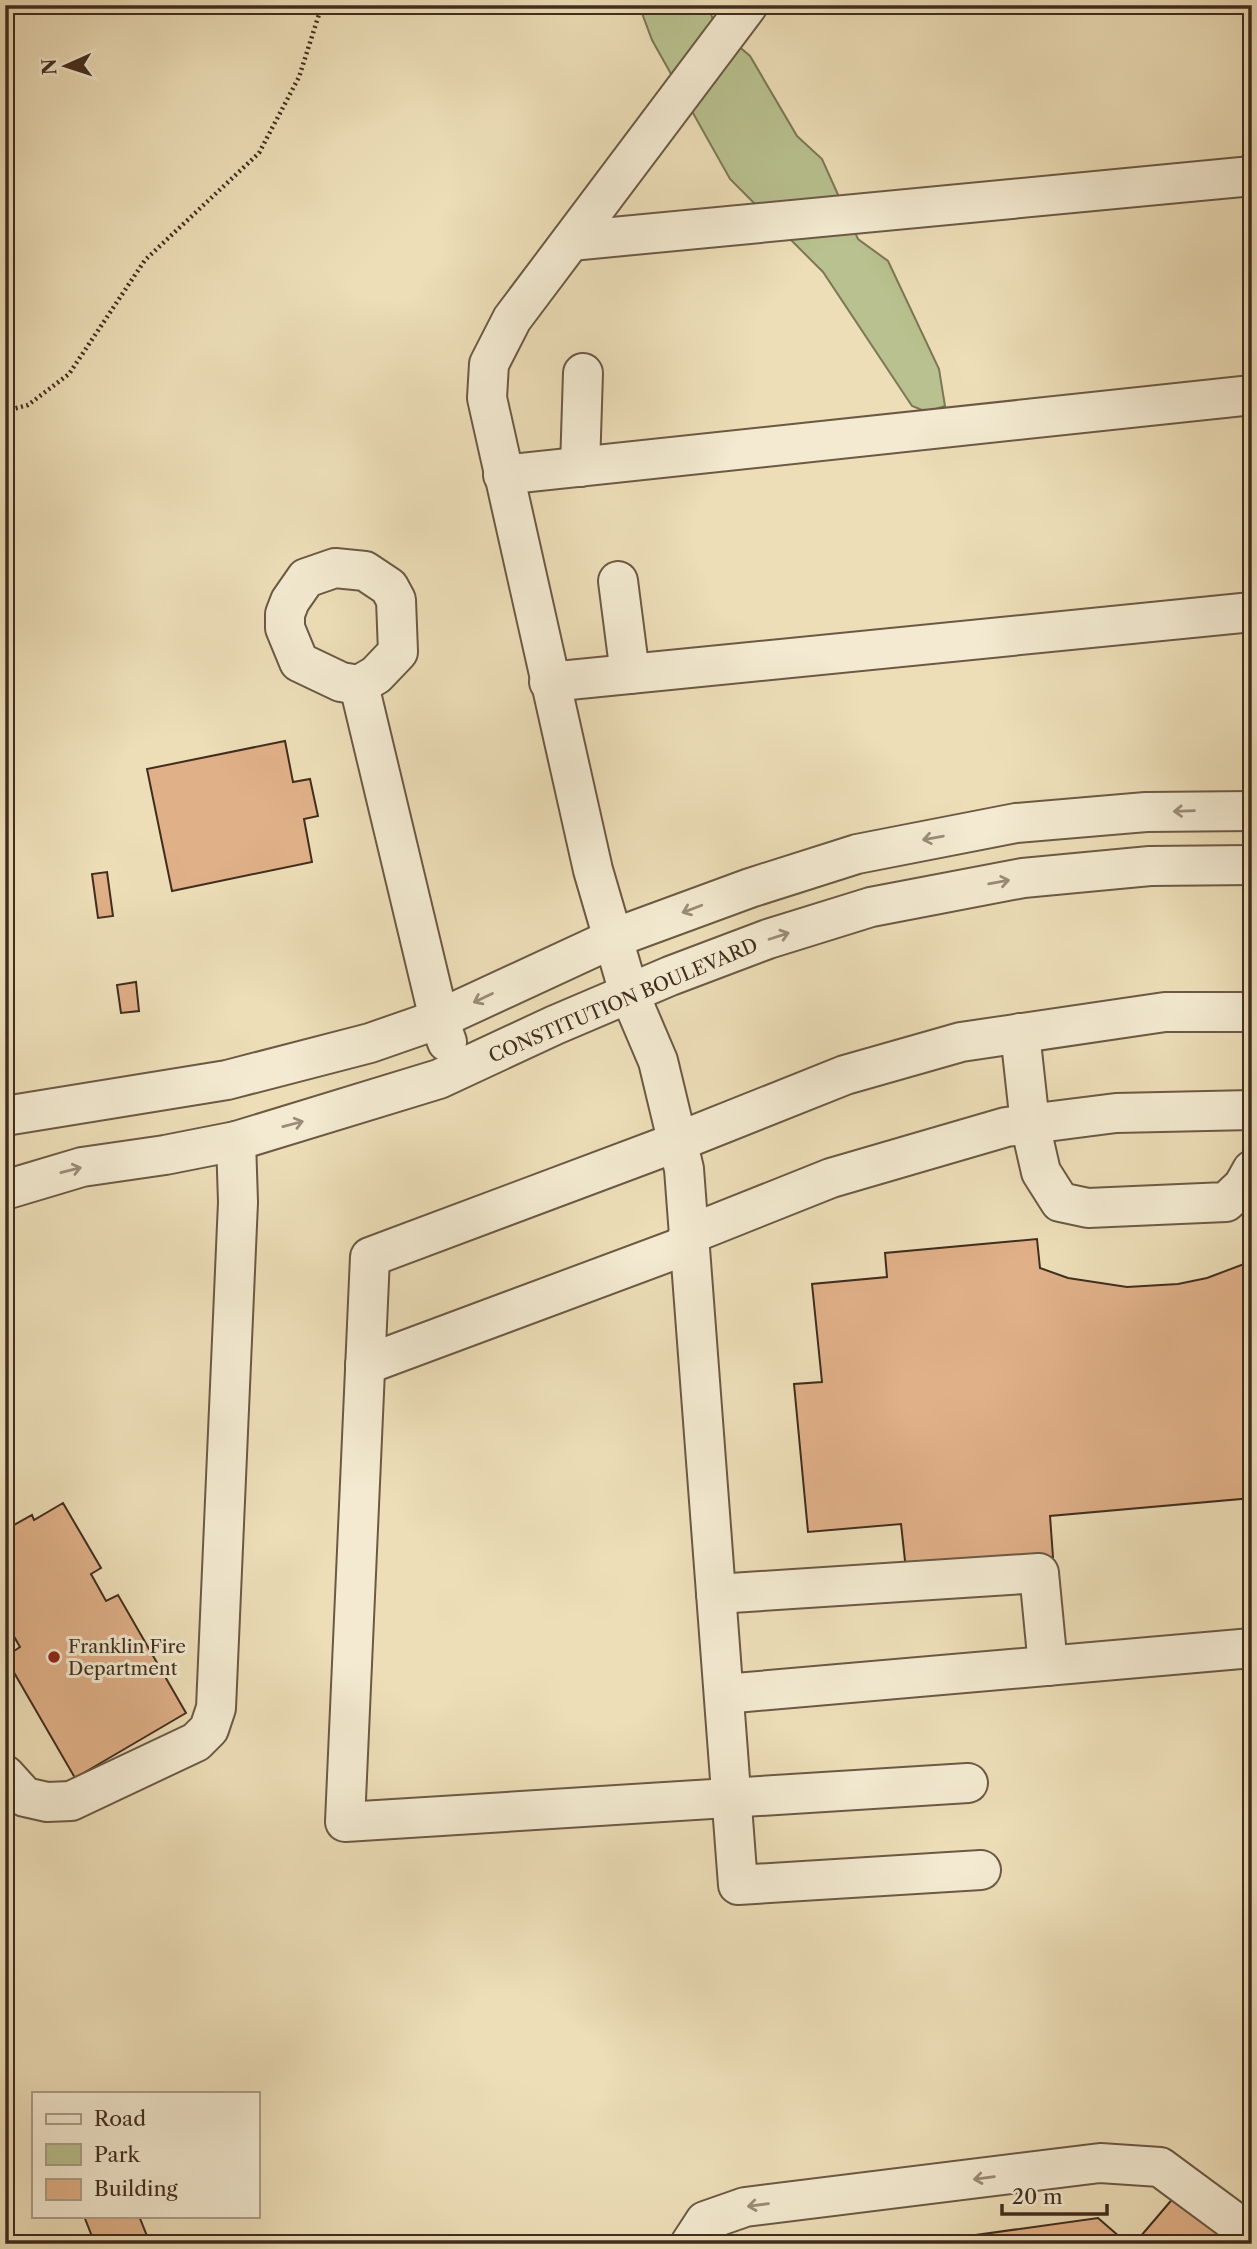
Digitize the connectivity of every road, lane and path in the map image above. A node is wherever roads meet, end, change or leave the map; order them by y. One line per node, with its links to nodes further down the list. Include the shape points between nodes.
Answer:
1 (322, 5): 7 (path, via 299,77 259,153 145,260 69,374 28,405)
2 (748, 5): 4 (street)
3 (1252, 176): 4 (street)
4 (571, 241): 9 (street, via 512,319 489,364 487,398)
5 (583, 373): 8 (street)
6 (1252, 395): 8 (street)
7 (5, 411)
8 (580, 467): 9 (street)
9 (503, 475): 13 (street)
10 (618, 581): 12 (street)
11 (1252, 612): 12 (street)
12 (630, 674): 13 (street)
13 (550, 682): 17 (street, via 593,870)
14 (359, 685): 20 (street)
15 (1252, 811): 17 (street, one-way to 17, via 1146,812 1028,822 914,842 819,865)
16 (1252, 865): 18 (street, CONSTITUTION BOULEVARD, one-way to 16, via 826,920 924,895 1035,877 1150,866)
17 (614, 938): 18 (street); 20 (street, one-way to 20)
18 (629, 993): 22 (street, CONSTITUTION BOULEVARD); 27 (street, via 658,1061)
19 (1252, 1012): 21 (street, via 1165,1012)
20 (439, 1019): 22 (street); 24 (street, via 257,1073)
21 (1020, 1033): 25 (street); 27 (street, via 961,1042 845,1075)
22 (456, 1070): 26 (street, CONSTITUTION BOULEVARD, one-way to 22)
23 (1252, 1110): 25 (street, via 1116,1113)
24 (5, 1116)
25 (1030, 1124): 28 (street, via 1041,1172 1060,1202 1088,1208 1226,1202); 30 (street, via 831,1178)
26 (236, 1141): 29 (street, CONSTITUTION BOULEVARD, one-way to 26, via 82,1167); 36 (street, via 238,1202 217,1694 209,1729 196,1742 71,1801 25,1797)
27 (677, 1142): 30 (street, via 684,1169); 31 (street, via 370,1257)
28 (1252, 1170)
29 (5, 1189)
30 (689, 1239): 31 (street); 32 (street)
31 (365, 1365): 38 (street, via 345,1822)
32 (716, 1594): 34 (street, via 1039,1573); 35 (street)
33 (1252, 1648): 34 (street)
34 (1048, 1666): 35 (street)
35 (724, 1694): 38 (street)
36 (5, 1775)
37 (968, 1783): 38 (street)
38 (732, 1799): 39 (street, via 738,1885)
39 (981, 1870)
40 (1252, 2235): 41 (street, one-way to 41, via 1160,2167 1100,2164 745,2207 705,2221)
41 (690, 2244)

